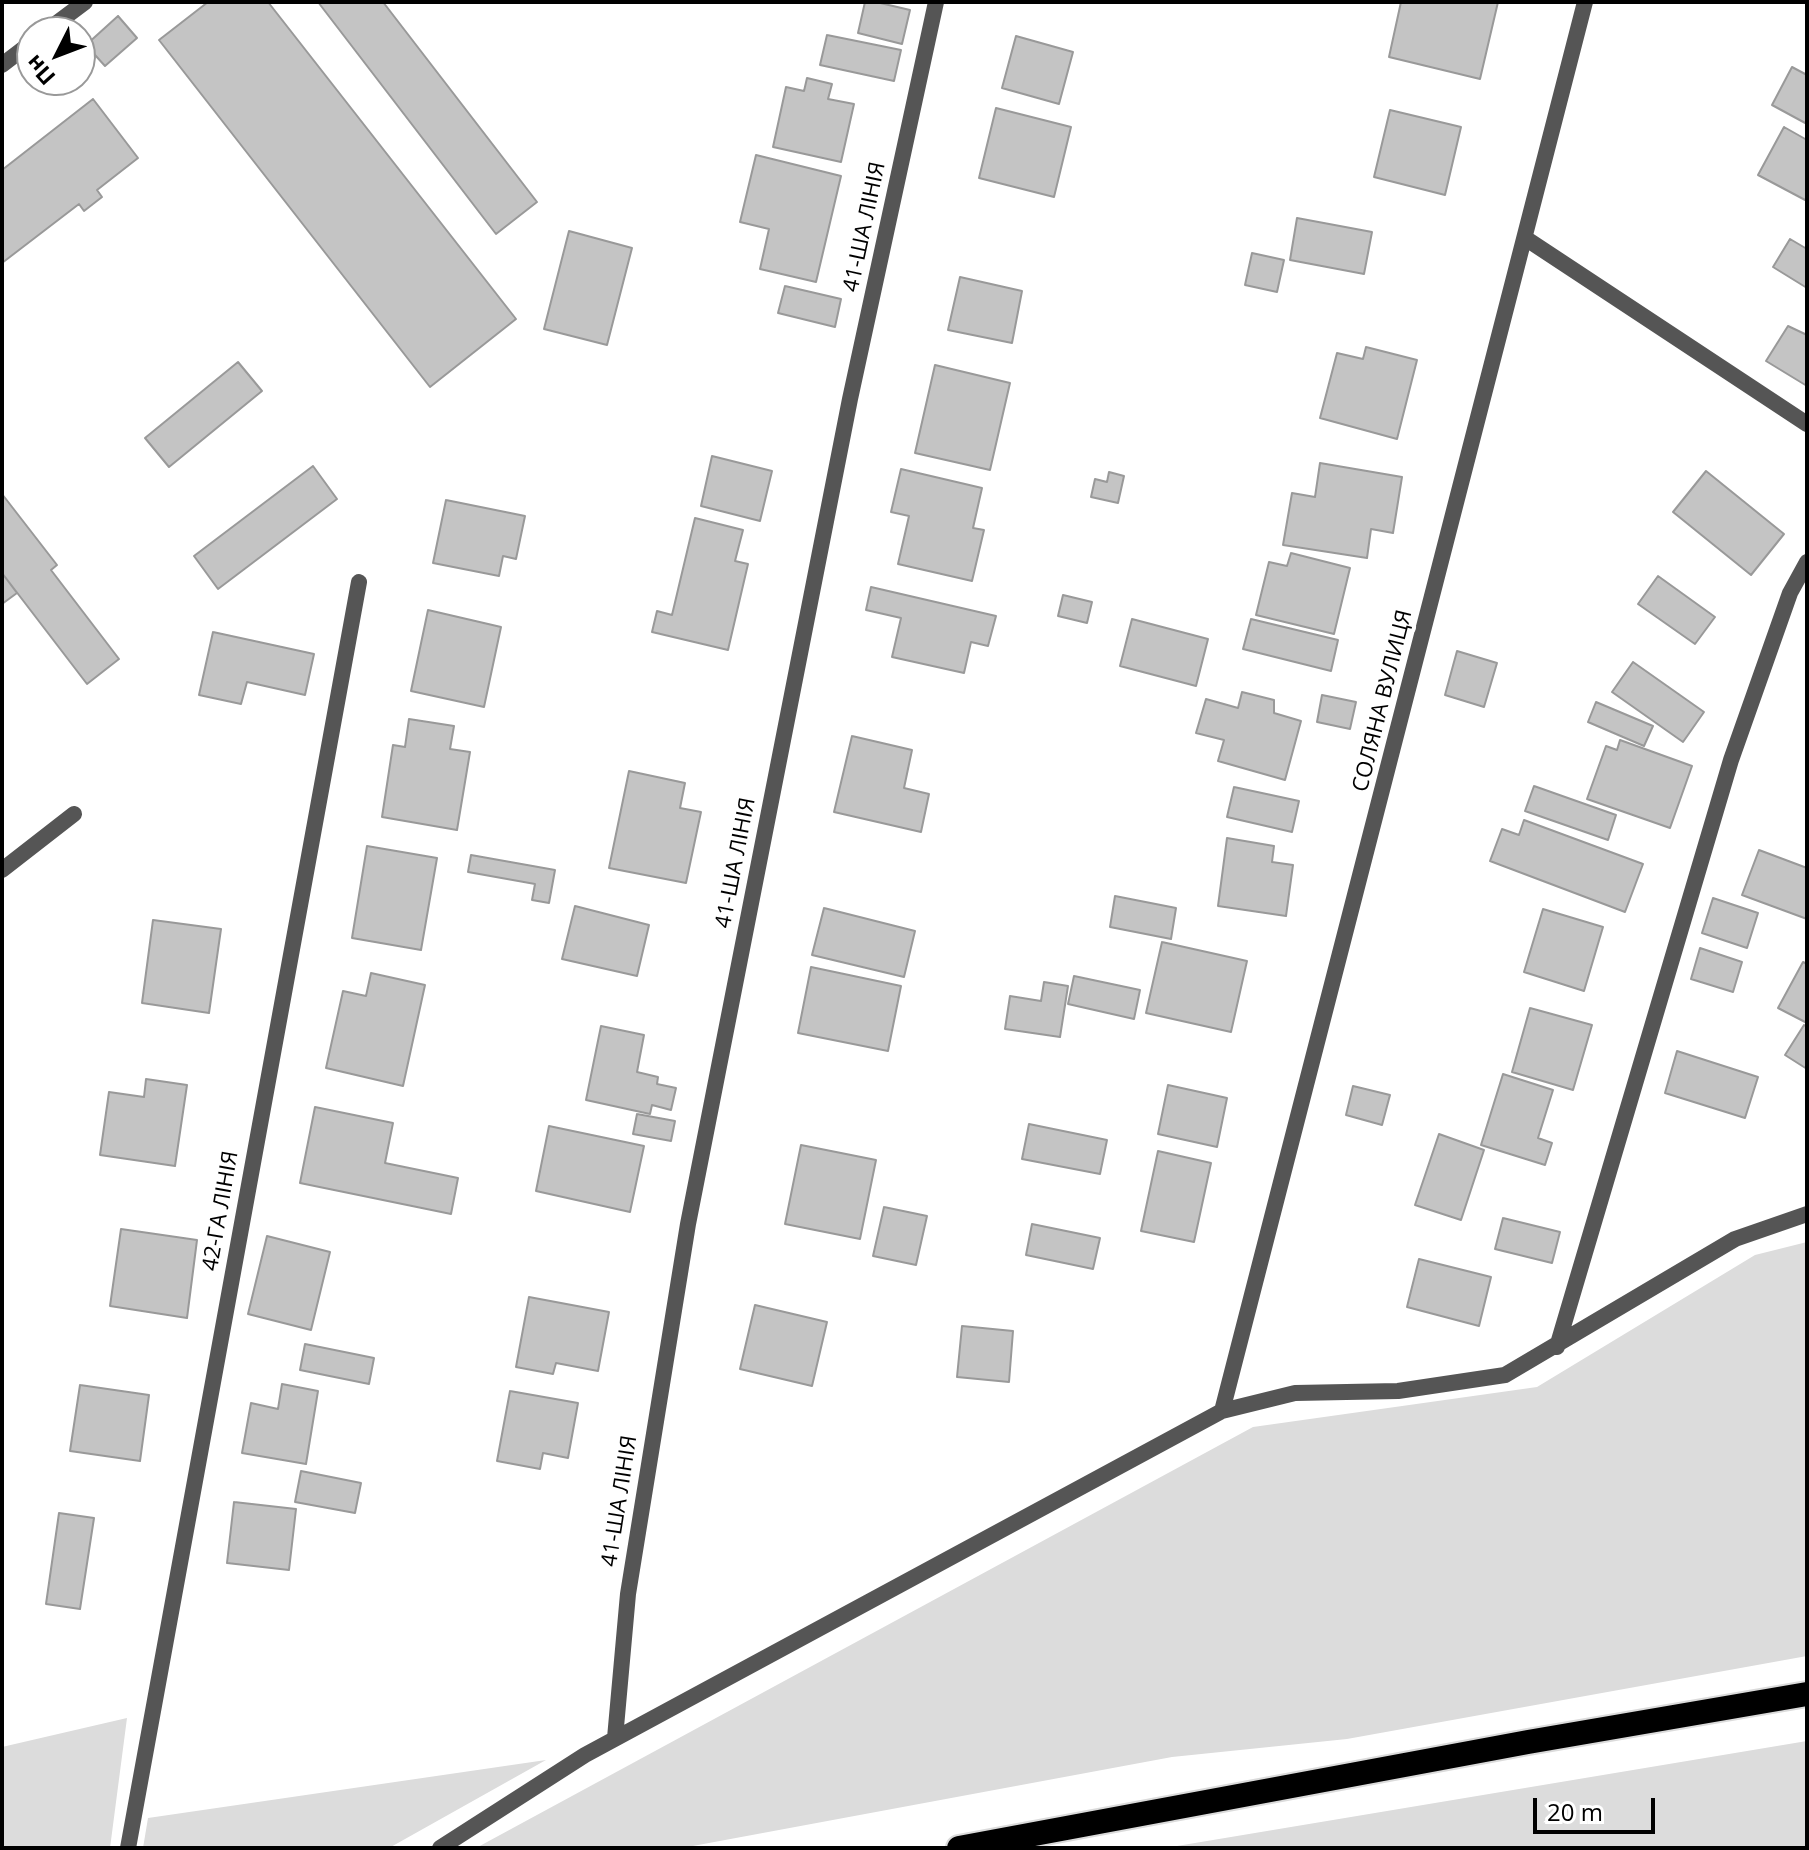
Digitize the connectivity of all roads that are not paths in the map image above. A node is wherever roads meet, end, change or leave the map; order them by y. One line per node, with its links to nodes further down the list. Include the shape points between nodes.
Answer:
1 (85, 2): 4 (street)
2 (936, 2): 15 (street, 41-ША ЛІНІЯ, via 847,415 688,1224 628,1594)
3 (1585, 2): 5 (street, СОЛЯНА ВУЛИЦЯ)
4 (66, 16)
5 (1525, 238): 6 (street); 13 (street, СОЛЯНА ВУЛИЦЯ)
6 (1807, 424)
7 (1807, 562): 12 (street, via 1790,593 1731,760)
8 (359, 582): 16 (street, 42-ГА ЛІНІЯ)
9 (74, 814): 10 (street)
10 (2, 870)
11 (1807, 1214): 12 (street, via 1735,1239)
12 (1557, 1347): 13 (street, via 1505,1375 1398,1391 1295,1393)
13 (1222, 1411): 15 (street)
14 (1807, 1694): 18 (highway)
15 (615, 1738): 17 (street)
16 (128, 1848)
17 (440, 1848)
18 (959, 1848)

